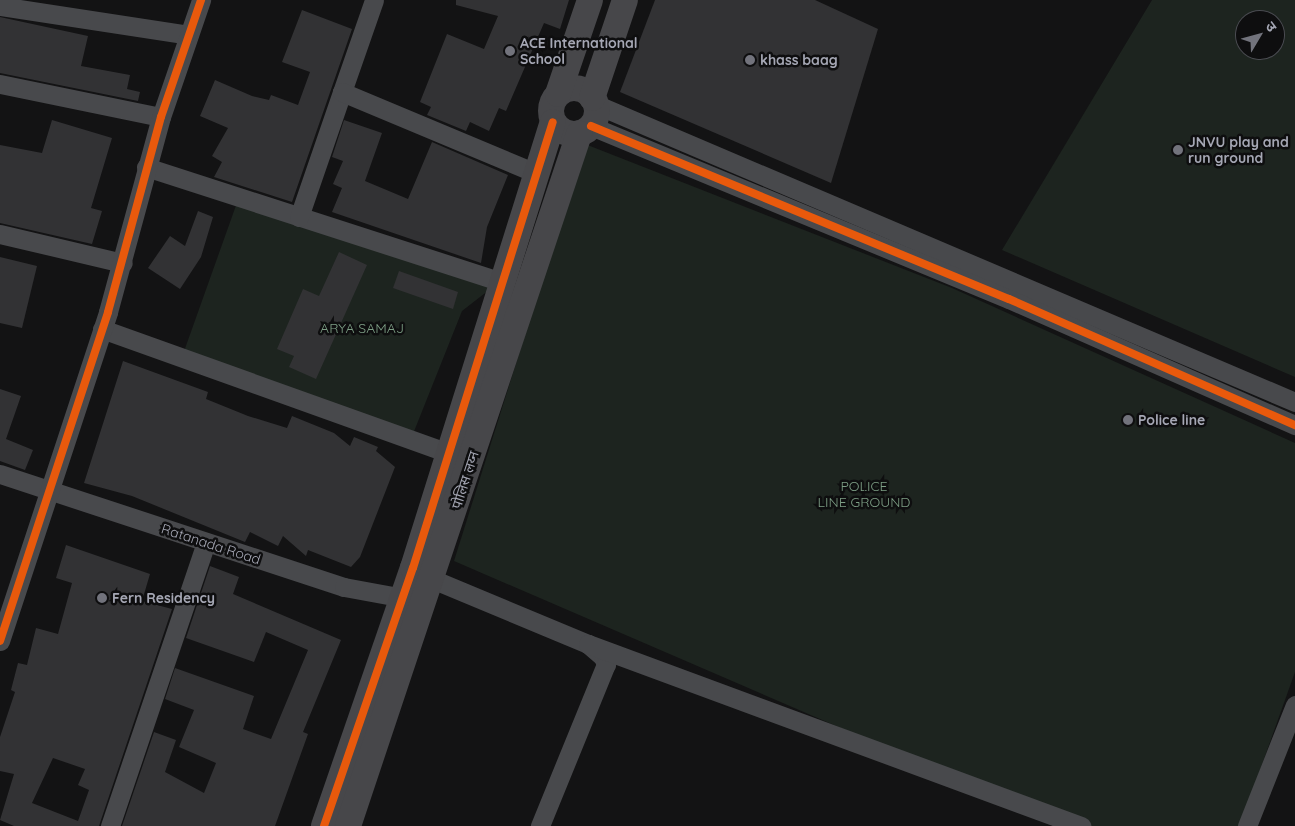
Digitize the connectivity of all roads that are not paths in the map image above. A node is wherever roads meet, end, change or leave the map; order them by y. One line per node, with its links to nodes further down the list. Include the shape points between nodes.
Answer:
1 (201, 0): 6 (street)
2 (374, 0): 8 (street)
3 (590, 0): 9 (street)
4 (626, 0): 10 (street, पोलिस लय्न)
5 (0, 6): 6 (street)
6 (189, 35): 11 (street)
7 (0, 84): 11 (street)
8 (342, 92): 14 (street); 15 (street)
9 (558, 94): 10 (street, via 572,89); 12 (street, via 551,107)
10 (589, 116): 12 (street, via 564,132); 20 (street); 21 (street); 26 (street, पोलिस लय्न)
11 (161, 117): 13 (street)
12 (553, 122): 14 (street)
13 (146, 166): 15 (street); 17 (street)
14 (536, 173): 18 (street)
15 (299, 217): 18 (street)
16 (0, 234): 17 (street)
17 (123, 263): 19 (street)
18 (502, 282): 22 (street)
19 (102, 329): 22 (street); 24 (street)
20 (1295, 402)
21 (1295, 425)
22 (448, 453): 26 (street)
23 (0, 474): 24 (street, Ratanada Road)
24 (49, 492): 25 (street, Ratanada Road); 27 (street)
25 (206, 543): 26 (street, Ratanada Road, via 344,587); 30 (street)
26 (418, 587): 28 (street, Ratanada Road); 31 (street); 32 (street, पोलिस लय्न)
27 (0, 641)
28 (588, 644): 33 (street, via 606,664); 34 (street, Ratanada Road)
29 (1295, 705): 35 (street)
30 (110, 826)
31 (324, 826)
32 (348, 826)
33 (540, 826)
34 (1081, 826)
35 (1247, 826)

